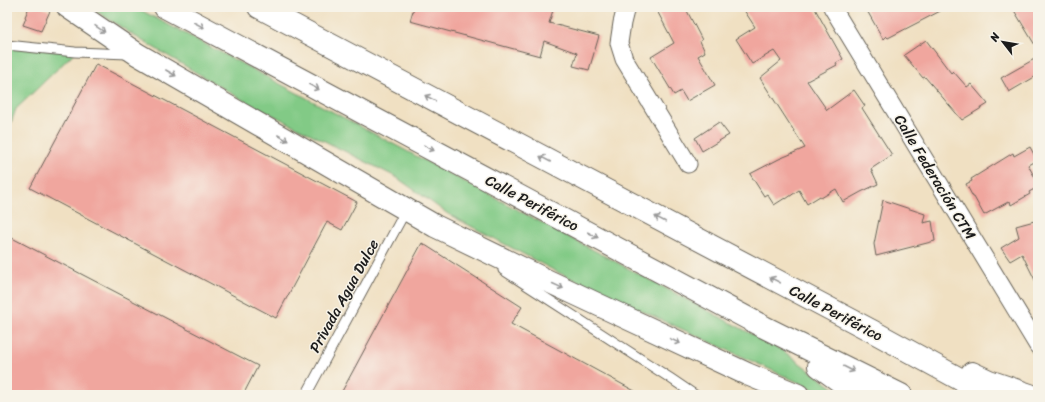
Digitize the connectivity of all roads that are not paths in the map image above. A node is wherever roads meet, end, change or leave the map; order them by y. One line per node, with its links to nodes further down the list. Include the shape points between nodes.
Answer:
1 (68, 7): 7 (highway, one-way to 7)
2 (165, 7): 11 (highway, Calle Periférico, one-way to 11)
3 (259, 7): 12 (highway, Calle Periférico, one-way to 3)
4 (626, 7): 8 (street, via 619,43 624,59)
5 (832, 7): 13 (street, Calle Federación CTM)
6 (7, 46): 7 (lane)
7 (137, 54): 9 (highway, one-way to 9)
8 (688, 164)
9 (406, 210): 10 (highway); 14 (lane, Privada Agua Dulce)
10 (434, 226): 15 (lane); 16 (highway, one-way to 16, via 607,309)
11 (764, 327): 17 (highway); 18 (highway, Calle Periférico, one-way to 18)
12 (872, 331): 19 (highway, Calle Periférico); 20 (highway, via 989,381)
13 (1038, 346)
14 (306, 395)
15 (695, 395)
16 (798, 395)
17 (859, 395)
18 (901, 395)
19 (989, 395)
20 (1030, 395)

